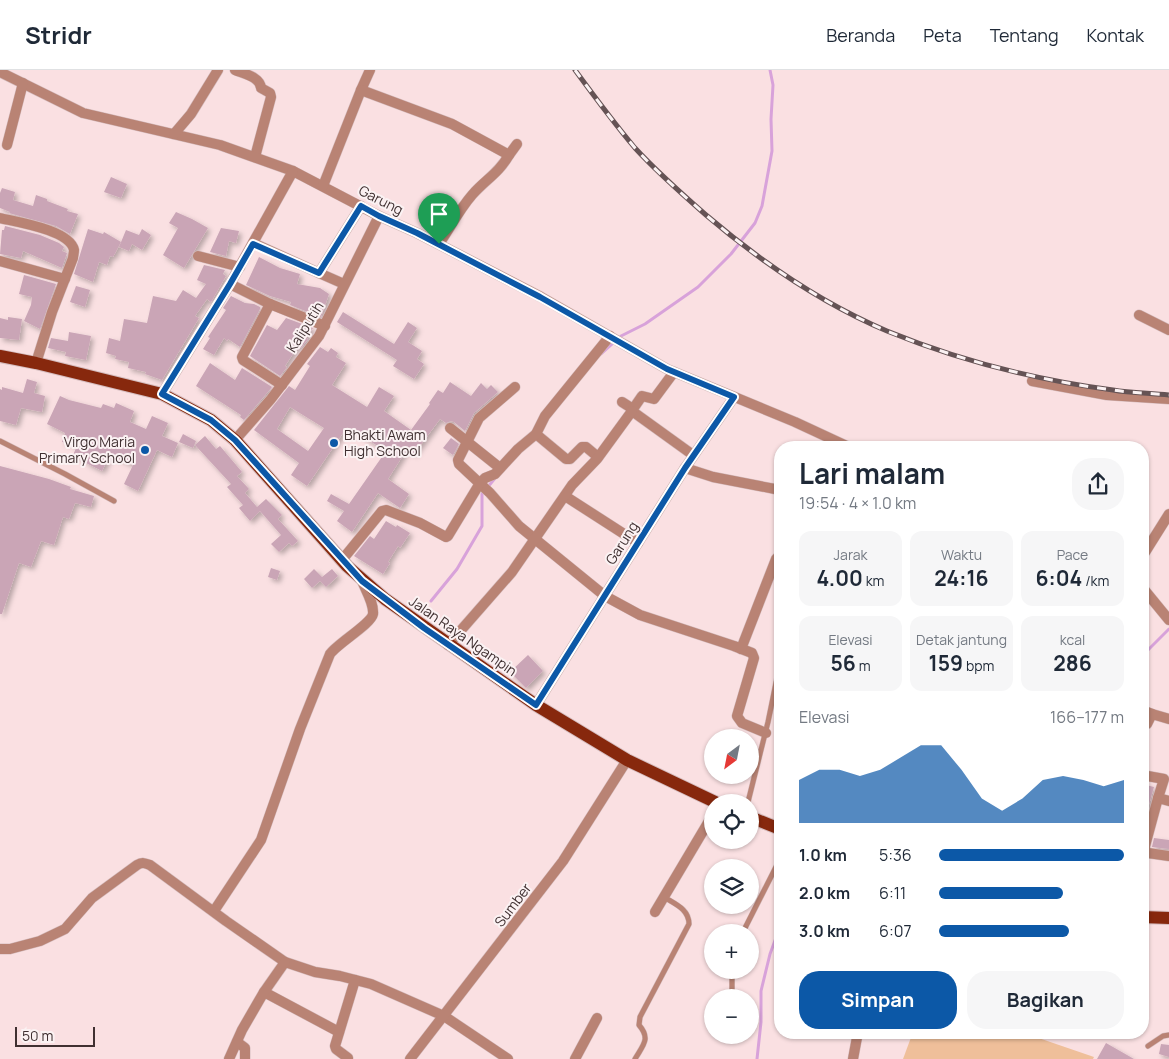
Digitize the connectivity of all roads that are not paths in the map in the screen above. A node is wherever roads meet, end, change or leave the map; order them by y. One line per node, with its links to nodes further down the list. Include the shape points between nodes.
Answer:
1 (218, 70): 7 (street, via 191,114)
2 (236, 70): 11 (street, via 258,80 271,97)
3 (370, 70): 6 (street)
4 (0, 72): 5 (street, Garung)
5 (23, 83): 7 (street, Garung, via 83,113); 9 (street)
6 (361, 90): 10 (street, via 452,124); 13 (street)
7 (174, 134): 11 (street, Garung, via 220,145)
8 (517, 144): 10 (street)
9 (7, 145)
10 (509, 155): 18 (street, via 502,168 465,204)
11 (255, 158): 12 (street, Garung)
12 (293, 171): 13 (street, Garung); 17 (street)
13 (323, 186): 14 (street, Garung)
14 (361, 206): 15 (street, Garung); 22 (street)
15 (379, 216): 18 (street, Garung); 25 (street, Kaliputih)
16 (0, 218): 23 (street, via 56,233 69,243 74,250)
17 (253, 244): 21 (street); 22 (street)
18 (439, 244): 30 (street, Garung)
19 (198, 256): 21 (street)
20 (0, 261): 23 (street)
21 (240, 267): 24 (street)
22 (319, 273): 25 (street)
23 (65, 279): 32 (street)
24 (230, 284): 26 (street); 37 (street)
25 (344, 284): 28 (street, Kaliputih)
26 (270, 304): 28 (street); 35 (street, via 242,357)
27 (1139, 315): 29 (street)
28 (325, 326): 35 (street, Kaliputih)
29 (1169, 330)
30 (610, 336): 33 (street, Garung); 43 (street, via 545,416)
31 (0, 356): 32 (main road, Jalan Raya Ngampin)
32 (36, 363): 37 (main road, Jalan Raya Ngampin)
33 (674, 372): 38 (street, Garung); 41 (street, via 654,399 642,396)
34 (1032, 381): 39 (street, via 1107,395)
35 (282, 385): 44 (street, Kaliputih)
36 (515, 387): 45 (street, via 479,418)
37 (162, 394): 44 (main road, Jalan Raya Ngampin, via 211,420)
38 (734, 397): 46 (street, Garung); 48 (street, Garung)
39 (1169, 399)
40 (622, 402): 41 (street)
41 (632, 410): 48 (street); 49 (street)
42 (450, 428): 45 (street)
43 (539, 436): 49 (street, via 566,459 582,447); 50 (street, via 518,448)
44 (235, 440): 60 (main road, Jalan Raya Ngampin)
45 (468, 441): 50 (street); 52 (street, via 459,464)
46 (836, 441)
47 (0, 442): 55 (lane)
48 (694, 455): 51 (street, Garung)
49 (598, 456): 54 (street)
50 (500, 468): 52 (street)
51 (685, 468): 53 (street); 58 (street, Garung)
52 (480, 483): 57 (street); 60 (street, via 448,536 386,510)
53 (774, 489)
54 (565, 496): 57 (street); 58 (street)
55 (114, 501)
56 (1169, 514): 59 (street)
57 (535, 540): 63 (street); 66 (street, via 499,588)
58 (638, 543): 63 (street, Garung)
59 (1149, 546)
60 (342, 560): 62 (main road, Jalan Raya Ngampin)
61 (774, 564): 67 (street)
62 (362, 581): 66 (main road, Jalan Raya Ngampin); 87 (street, via 371,602 373,614 370,621 330,654 261,840)
63 (605, 596): 67 (street, via 640,615); 69 (street, Garung)
64 (1149, 596): 65 (street)
65 (1169, 620)
66 (448, 645): 69 (main road, Jalan Raya Ngampin)
67 (741, 649): 72 (street, via 754,658 737,716 742,723)
68 (774, 693): 72 (lane)
69 (536, 705): 73 (main road, Jalan Raya Ngampin)
70 (1149, 713): 71 (street)
71 (1169, 718)
72 (766, 733): 75 (lane)
73 (627, 760): 76 (main road, Jalan Raya Ngampin); 96 (street, Sumber, via 563,861)
74 (1149, 777): 77 (street, via 1164,780)
75 (750, 794)
76 (704, 796)
77 (1158, 798): 78 (street); 82 (street)
78 (1169, 801)
79 (759, 821): 80 (main road)
80 (774, 827)
81 (704, 830): 86 (street)
82 (1149, 831)
83 (1149, 853): 84 (street)
84 (1169, 856)
85 (774, 871): 91 (lane)
86 (664, 897): 88 (street); 109 (lane, via 686,912 689,924 640,1017 639,1025 646,1038)
87 (214, 911): 92 (street, via 150,864 140,863 92,898 65,929 40,941); 93 (street)
88 (656, 912)
89 (1149, 917): 90 (main road)
90 (1169, 918)
91 (747, 924)
92 (0, 949)
93 (285, 962): 94 (street); 95 (street)
94 (355, 980): 96 (street); 98 (street)
95 (264, 992): 98 (street); 101 (street)
96 (444, 1016): 106 (street, Sumber); 107 (street)
97 (598, 1018): 108 (street)
98 (339, 1032): 105 (street, via 336,1049)
99 (1169, 1034): 102 (lane)
100 (857, 1039): 110 (street)
101 (237, 1042): 103 (street); 104 (street, via 245,1048)
102 (1148, 1046)
103 (229, 1059)
104 (245, 1059)
105 (348, 1059)
106 (410, 1059)
107 (508, 1059)
108 (575, 1059)
109 (635, 1059)
110 (853, 1059)

